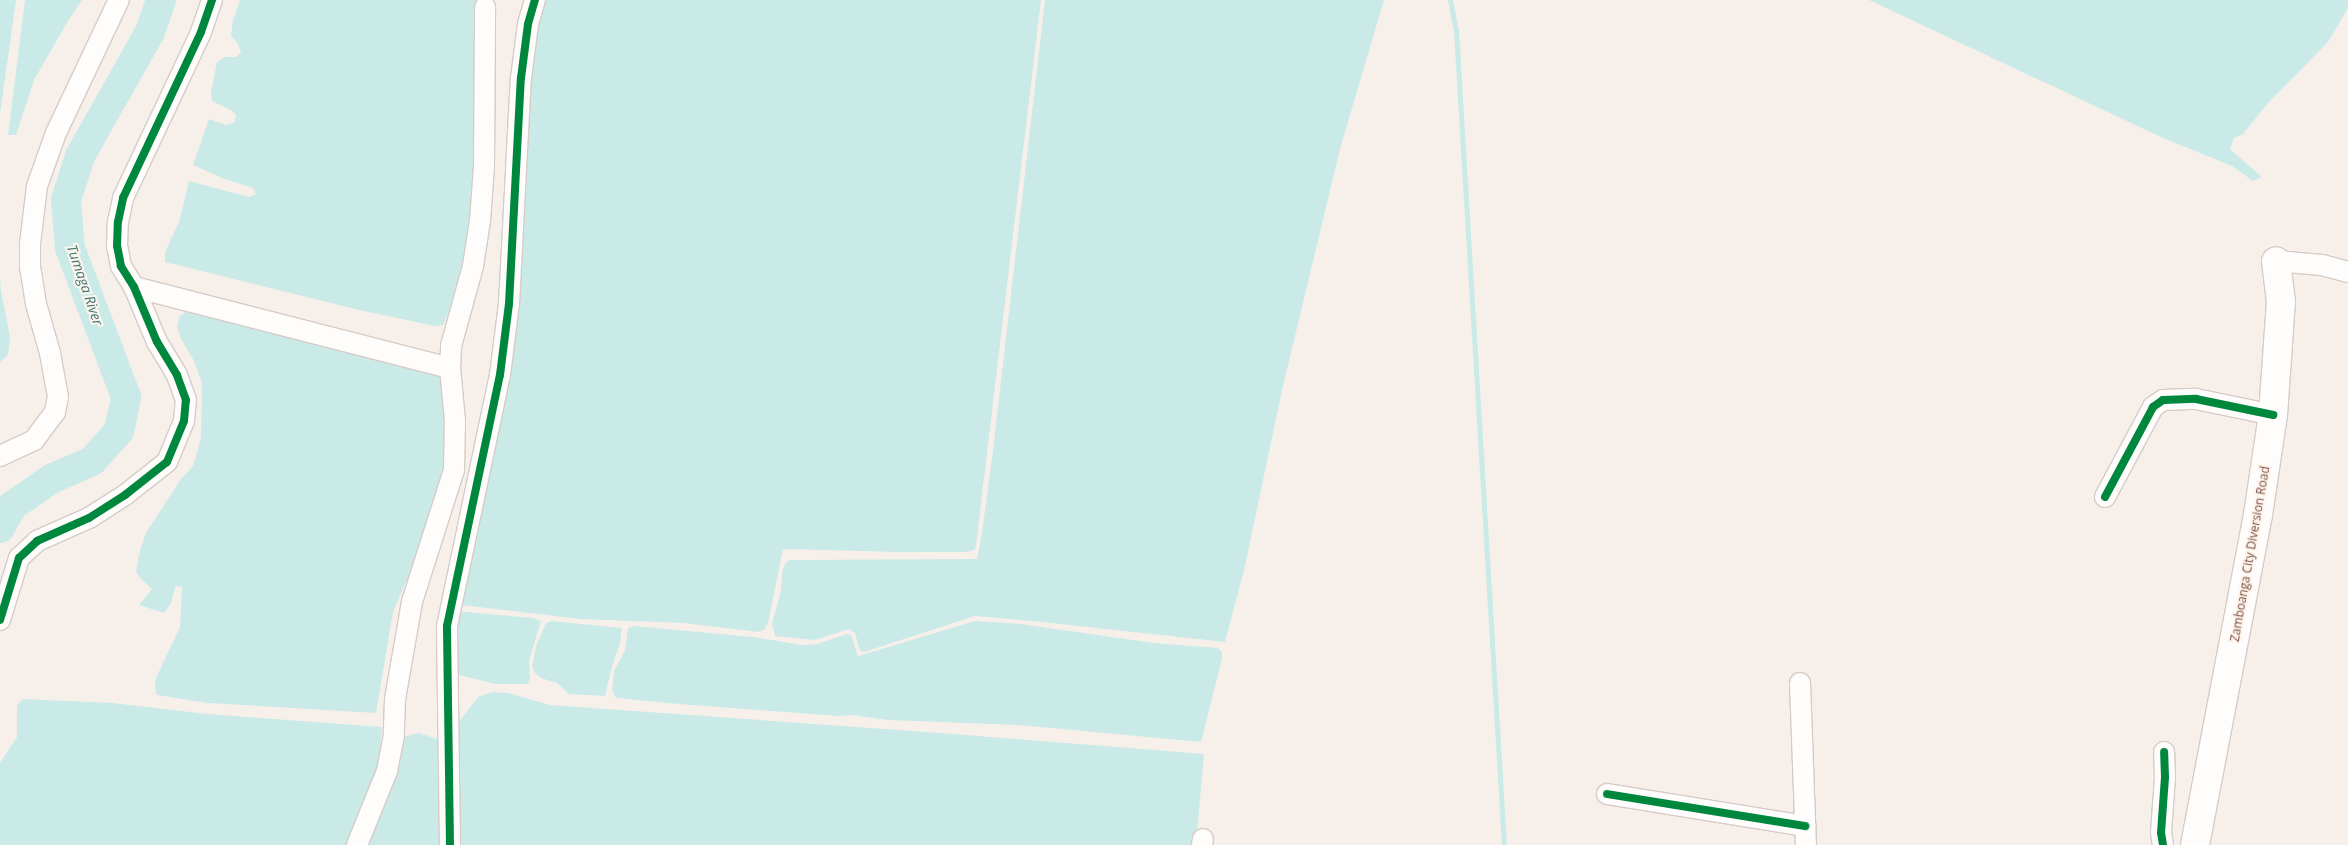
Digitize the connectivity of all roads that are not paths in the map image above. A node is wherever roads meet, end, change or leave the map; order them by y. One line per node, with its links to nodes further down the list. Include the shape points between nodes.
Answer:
1 (119, 0): 10 (street, via 56,133 37,186 30,268 58,396 55,412 34,440)
2 (212, 0): 7 (street, via 201,32 123,198 117,246 121,266)
3 (535, 0): 18 (street, via 528,24 521,78 509,304 500,375 447,626)
4 (485, 7): 8 (street, via 484,166 480,221 474,266 451,346)
5 (2276, 261): 6 (street); 9 (main road, Zamboanga City Diversion Road, via 2281,302)
6 (2348, 272)
7 (134, 287): 8 (street); 12 (street, via 186,400 177,442 167,462 125,495 89,518 37,541 25,550 18,558)
8 (450, 368): 17 (street, via 456,421 454,470 412,602 395,699 388,772)
9 (2274, 415): 11 (street, via 2196,399 2164,400 2153,407); 20 (main road, Zamboanga City Diversion Road)
10 (0, 456)
11 (2105, 497)
12 (0, 620)
13 (1800, 683): 16 (street)
14 (2164, 752): 19 (street)
15 (1607, 794): 16 (street)
16 (1805, 836)
17 (357, 845)
18 (450, 845)
19 (2163, 845)
20 (2195, 845)

